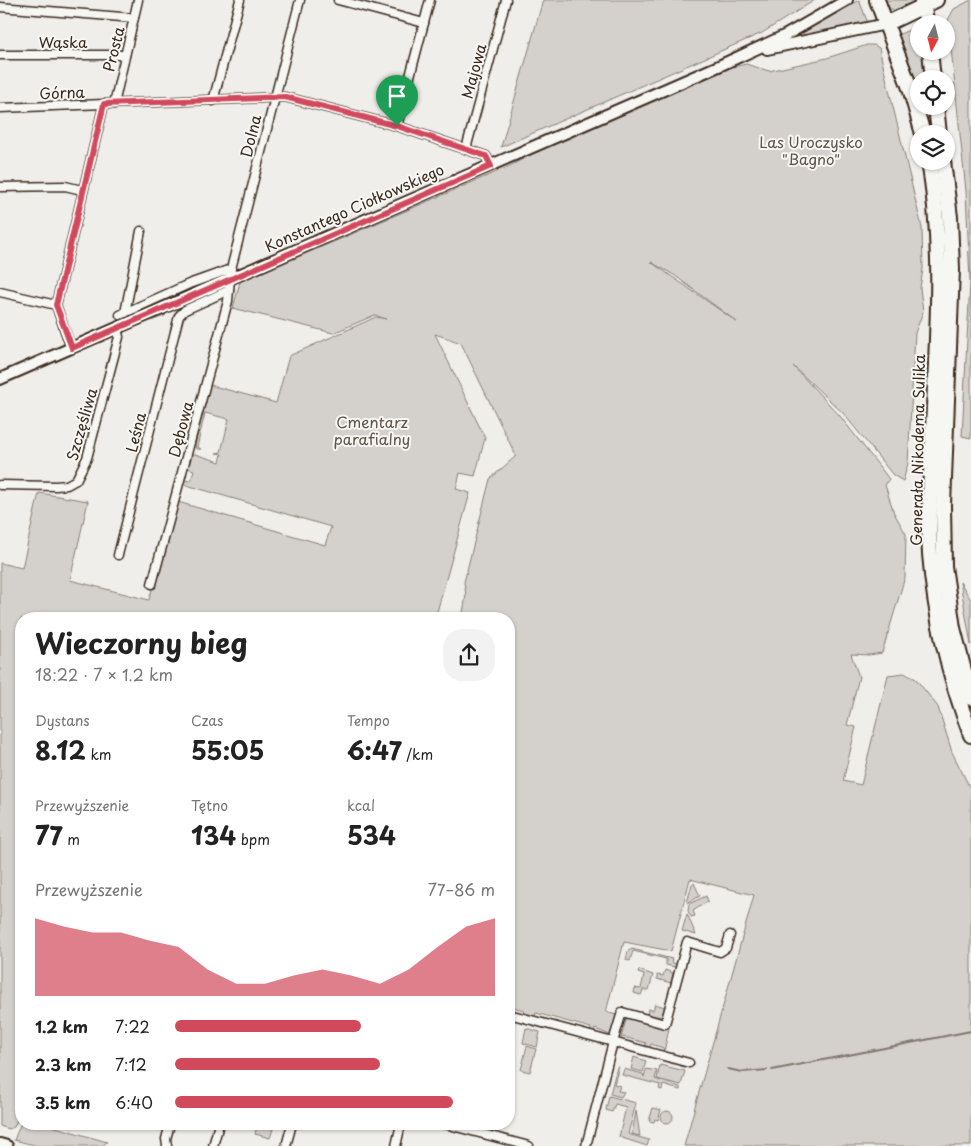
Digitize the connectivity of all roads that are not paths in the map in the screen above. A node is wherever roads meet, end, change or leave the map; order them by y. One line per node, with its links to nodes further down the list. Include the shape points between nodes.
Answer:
1 (138, 0): 12 (street, Prosta)
2 (240, 0): 19 (street)
3 (300, 0): 18 (street, Dolna)
4 (338, 0): 13 (street)
5 (430, 0): 13 (street)
6 (506, 0): 25 (street, Majowa)
7 (847, 0): 17 (street, Konstantego Ciołkowskiego, via 786,35)
8 (877, 0): 14 (highway)
9 (927, 2): 11 (highway); 14 (highway)
10 (0, 7): 12 (street)
11 (927, 15)
12 (134, 18): 16 (street, Prosta)
13 (424, 22): 24 (street)
14 (886, 24): 17 (street, Konstantego Ciołkowskiego, via 771,48); 23 (highway)
15 (0, 55): 16 (street, Wąska)
16 (125, 55): 21 (street, Prosta)
17 (721, 66): 26 (street, Konstantego Ciołkowskiego)
18 (275, 97): 19 (street, Górna); 24 (street, Górna); 32 (street, Dolna)
19 (213, 101): 21 (street, Górna)
20 (104, 104): 21 (street, Górna); 22 (street, Górna); 30 (street)
21 (114, 104)
22 (0, 108)
23 (920, 125)
24 (397, 126): 25 (street, Górna)
25 (466, 149): 26 (street, Górna, via 486,156)
26 (491, 166): 33 (street, Konstantego Ciołkowskiego)
27 (930, 170): 40 (highway, Generała Nikodema Sulika, via 940,268)
28 (944, 170): 42 (highway, Generała Nikodema Sulika, via 952,269 942,505)
29 (0, 187): 30 (street, via 65,186)
30 (82, 190): 35 (street)
31 (141, 231): 32 (street, via 122,314)
32 (231, 269): 33 (street, Dolna)
33 (229, 285): 36 (street, Konstantego Ciołkowskiego); 41 (street, Leśna, via 179,316); 43 (street, Dębowa, via 224,320)
34 (0, 292): 35 (street)
35 (56, 305): 37 (street)
36 (118, 328): 37 (street, Konstantego Ciołkowskiego); 39 (street, Szczęśliwa, via 119,337 98,420 82,471 76,480 56,486)
37 (72, 348): 38 (street, Konstantego Ciołkowskiego)
38 (0, 379)
39 (0, 484)
40 (930, 554): 42 (highway, via 933,550 938,552); 45 (highway, Generała Nikodema Sulika, via 948,661)
41 (118, 555)
42 (944, 566): 44 (highway, Generała Nikodema Sulika, via 952,628)
43 (152, 584)
44 (971, 698)
45 (971, 735)
46 (730, 935): 48 (street, via 726,948 720,952 686,942 665,1024 622,1012)
47 (515, 1016): 48 (street)
48 (614, 1042): 49 (street); 62 (street)
49 (689, 1062)
50 (168, 1130): 57 (street)
51 (217, 1130): 58 (street)
52 (290, 1130): 59 (street)
53 (400, 1130): 60 (street)
54 (468, 1130): 61 (street)
55 (0, 1144): 56 (street)
56 (7, 1146)
57 (167, 1146)
58 (213, 1146)
59 (286, 1146)
60 (396, 1146)
61 (529, 1146)
62 (586, 1146)

